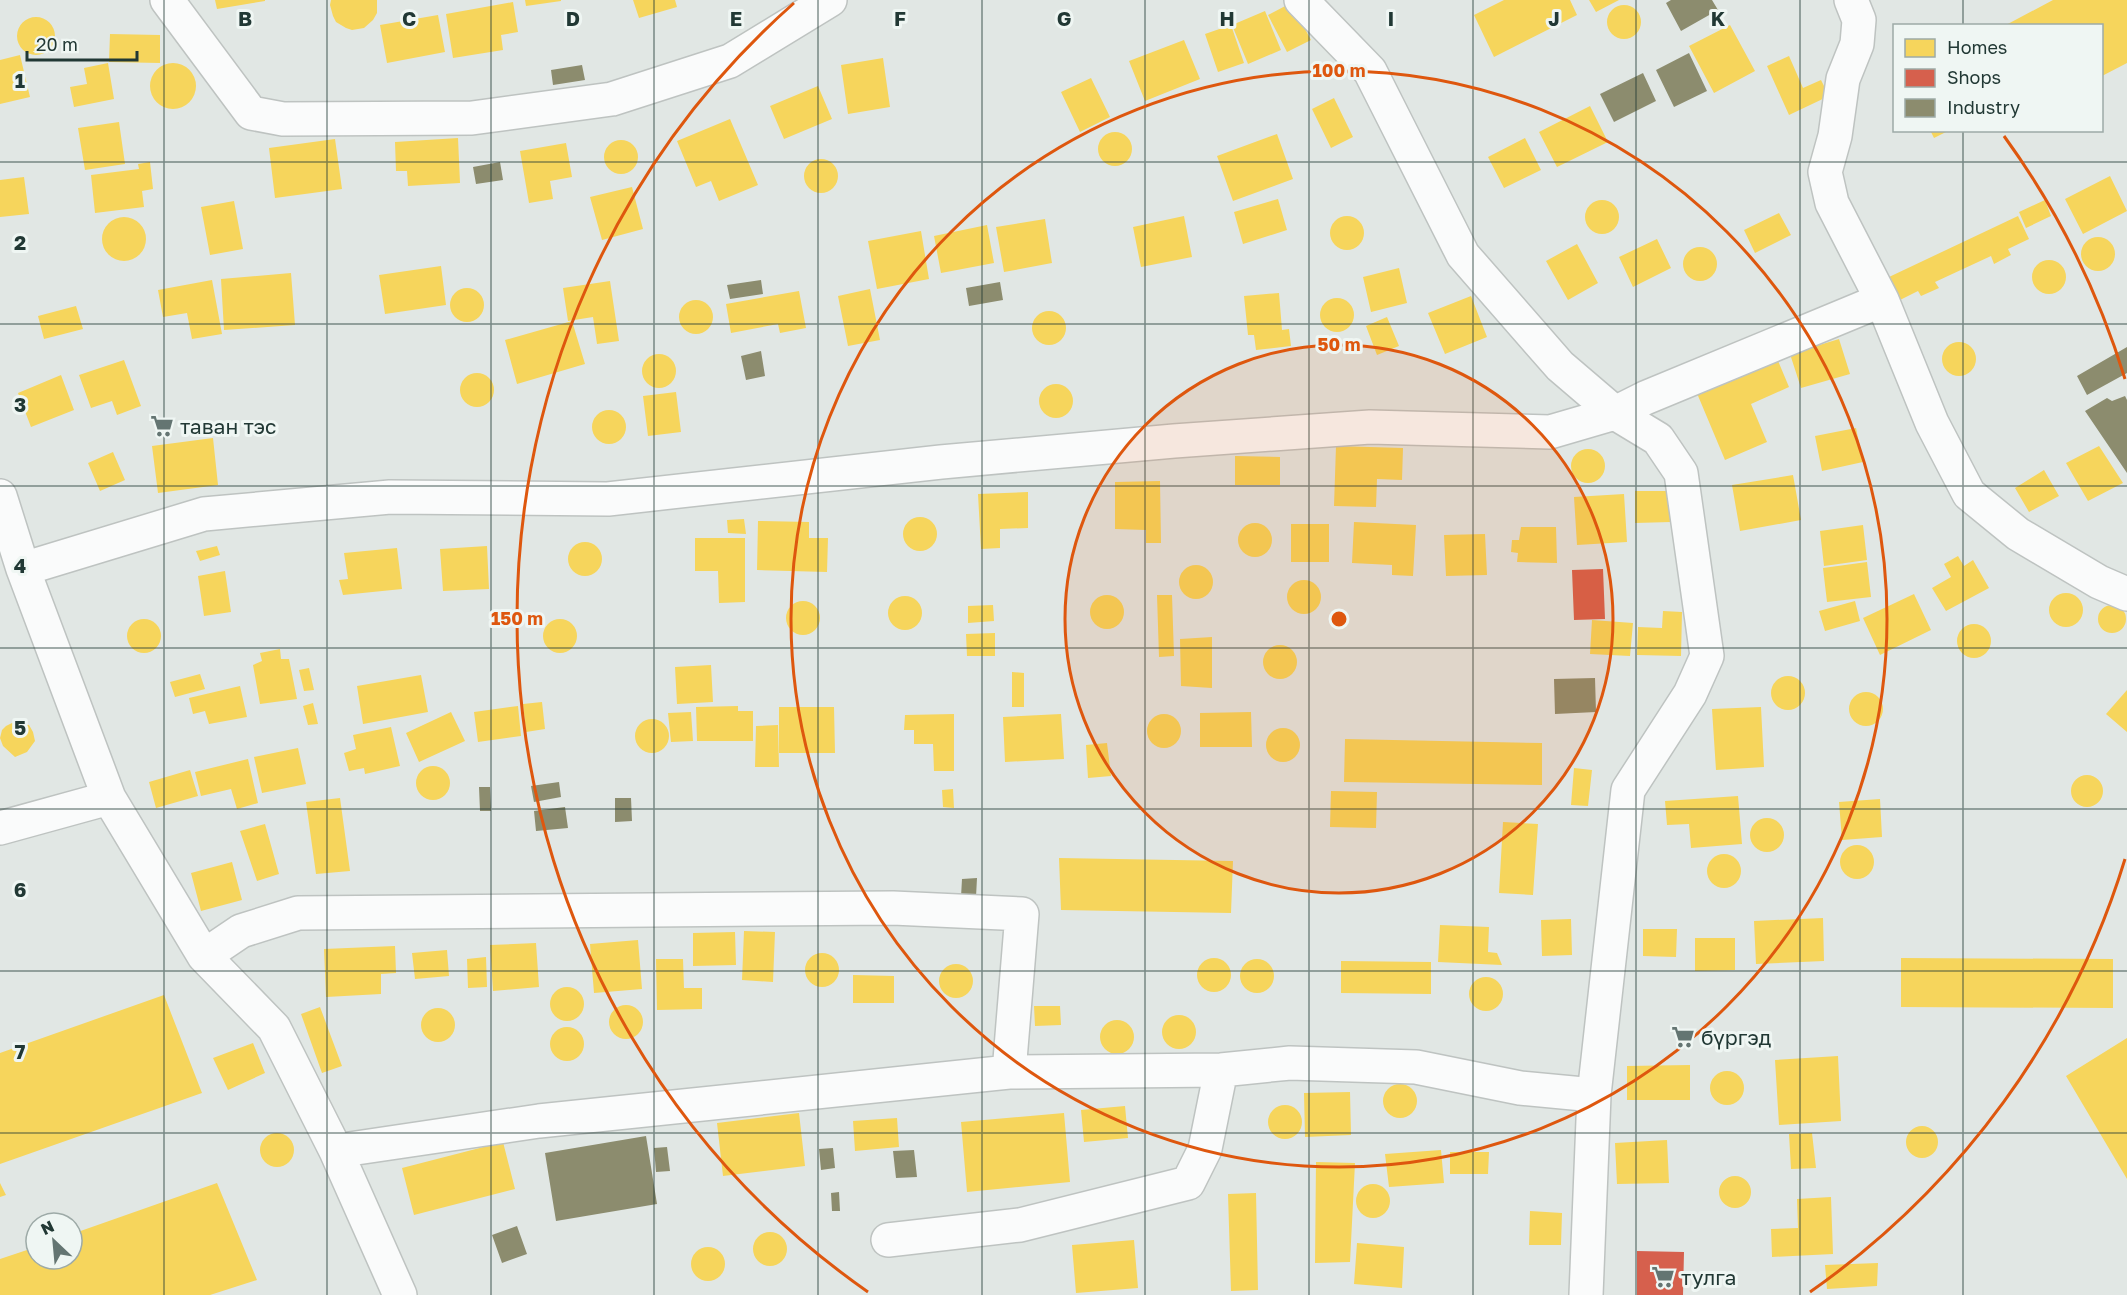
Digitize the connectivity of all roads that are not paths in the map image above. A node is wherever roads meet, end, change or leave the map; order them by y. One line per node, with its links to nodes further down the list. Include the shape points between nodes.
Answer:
1 (167, 0): 2 (street, via 250,113 283,119 472,118 612,99 730,61)
2 (830, 0)
3 (1300, 0): 6 (street, via 1370,71 1463,255 1560,366)
4 (1851, 0): 5 (street, via 1859,20 1857,44 1843,79 1825,172 1832,203)
5 (1882, 300): 6 (street); 9 (street, via 1932,423 1970,494 2018,534)
6 (1616, 413): 8 (street, via 1550,432 1370,427 941,462 608,499 390,497 204,514); 15 (street, via 1658,439 1681,473 1707,656 1690,694 1628,790)
7 (0, 496): 8 (street)
8 (23, 569): 10 (street)
9 (2127, 594)
10 (109, 798): 11 (street); 12 (street)
11 (0, 828)
12 (204, 956): 14 (street, via 241,931 298,913 893,908 1022,914); 16 (street, via 274,1028)
13 (1221, 1070): 14 (street); 15 (street, via 1290,1063 1416,1067 1521,1088); 17 (street, via 1205,1149 1188,1183 1020,1226)
14 (1010, 1072): 16 (street, via 539,1121)
15 (1594, 1095): 19 (street)
16 (336, 1151): 18 (street)
17 (888, 1240)
18 (400, 1295)
19 (1586, 1295)

